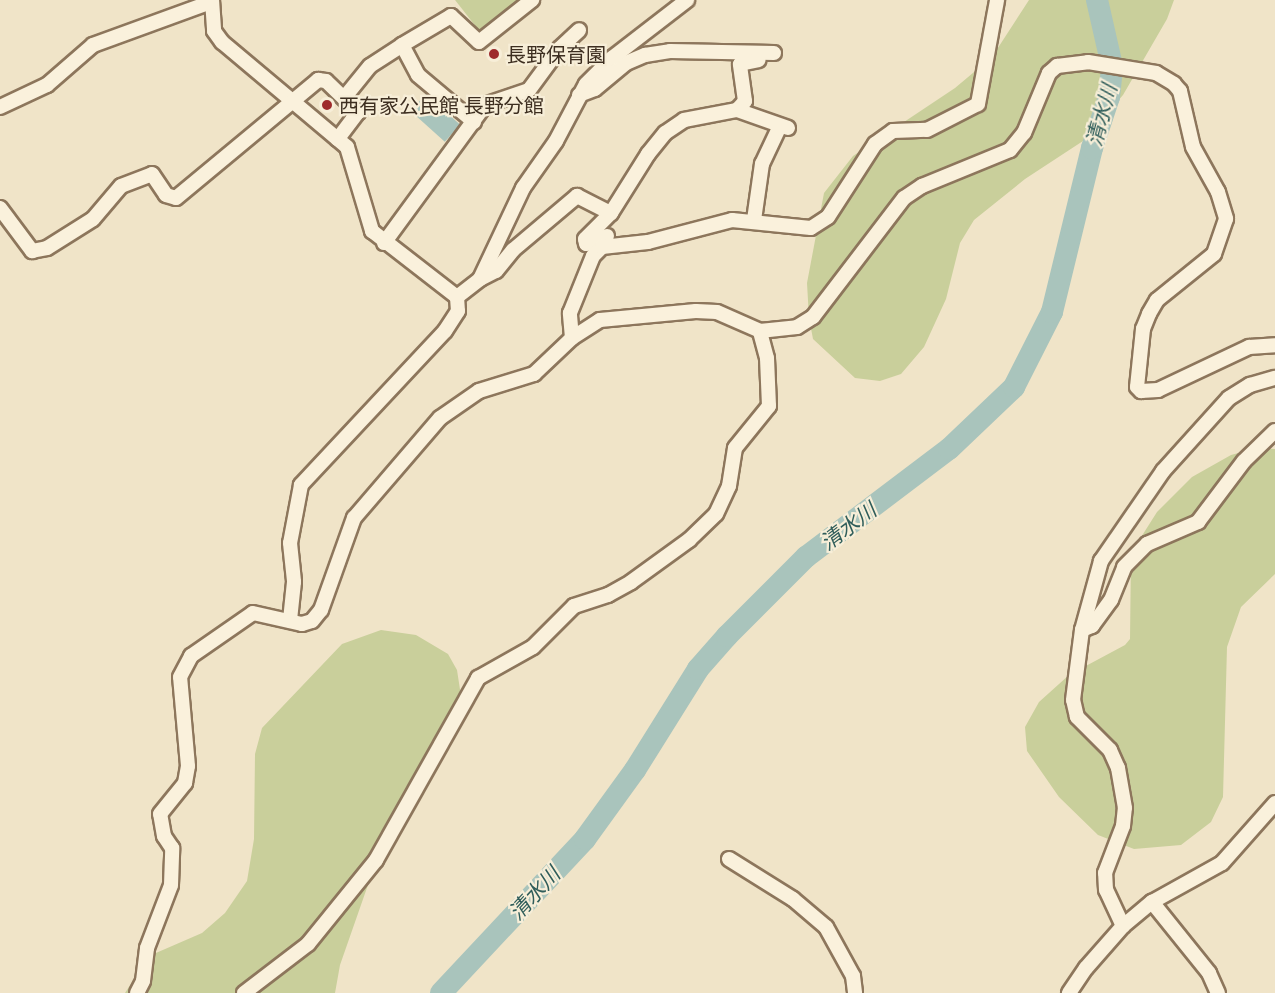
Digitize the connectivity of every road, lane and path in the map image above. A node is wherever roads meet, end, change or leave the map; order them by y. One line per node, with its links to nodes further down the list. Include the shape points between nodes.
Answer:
1 (532, 0): 6 (street, via 479,42 451,16)
2 (687, 0): 7 (street, via 612,57)
3 (997, 0): 16 (street, via 978,104 927,130 893,132 875,144 828,217 811,228)
4 (212, 1): 9 (street, via 214,31 222,42); 10 (street, via 93,45 47,85)
5 (579, 30): 12 (street, via 560,48 529,90 515,98 492,99)
6 (402, 45): 8 (street, via 370,66); 12 (street, via 418,75)
7 (579, 95): 11 (street, via 595,89 626,63 645,55 670,51 769,53 761,60 740,64 745,101); 19 (street, via 556,141 523,188)
8 (344, 98): 9 (street, via 327,81 318,80); 13 (street, via 358,116)
9 (295, 101): 13 (street); 14 (street, via 176,198 166,195 152,174 121,186 93,219 47,248 32,251)
10 (0, 107)
11 (737, 110): 15 (street, via 684,120 665,133); 16 (street, via 784,127 762,164)
12 (474, 122): 17 (street)
13 (338, 139): 17 (street, via 353,157 366,216)
14 (0, 208)
15 (610, 213): 18 (street, via 585,239 586,244 605,236); 19 (street, via 577,196 513,250 496,271)
16 (754, 220): 18 (street, via 732,220 648,242)
17 (384, 243): 20 (street)
18 (620, 243): 22 (street, via 602,247 593,256 570,313)
19 (480, 279): 20 (street)
20 (457, 297): 26 (street, via 458,311 445,331 301,485 290,543 294,582)
21 (760, 331): 22 (street, via 717,312 696,311 608,318); 23 (street, via 784,331 813,316 904,198 922,186 1010,150 1024,133 1049,72 1057,66 1088,62 1166,77 1180,91 1193,147 1218,192 1226,219 1214,254 1156,300 1138,358 1137,387 1141,391 1158,390 1249,347); 33 (street, via 768,358 769,406 735,448 729,486 716,514 689,540 631,582 608,595 574,606 533,647 478,678 376,860 308,944)
22 (572, 338): 26 (street, via 534,374 479,391 440,418 354,518 321,610 312,621)
23 (1275, 345)
24 (1275, 378): 27 (street, via 1250,385 1229,398 1163,471 1101,561)
25 (1275, 431): 27 (street, via 1244,461 1198,522 1147,544 1124,567 1111,600 1092,626)
26 (290, 621): 32 (street, via 253,614 191,656 180,677 188,766 185,783 160,814 164,836 172,848 171,885 147,948 143,981)
27 (1082, 630): 31 (street, via 1072,700 1077,717 1110,750 1118,768 1125,808 1106,881)
28 (1275, 803): 30 (street, via 1222,863)
29 (729, 859): 34 (street, via 793,899 826,927 853,976)
30 (1152, 902): 31 (street); 36 (street, via 1209,973)
31 (1123, 926): 35 (street)
32 (137, 993)
33 (243, 993)
34 (855, 993)
35 (1069, 993)
36 (1218, 993)

